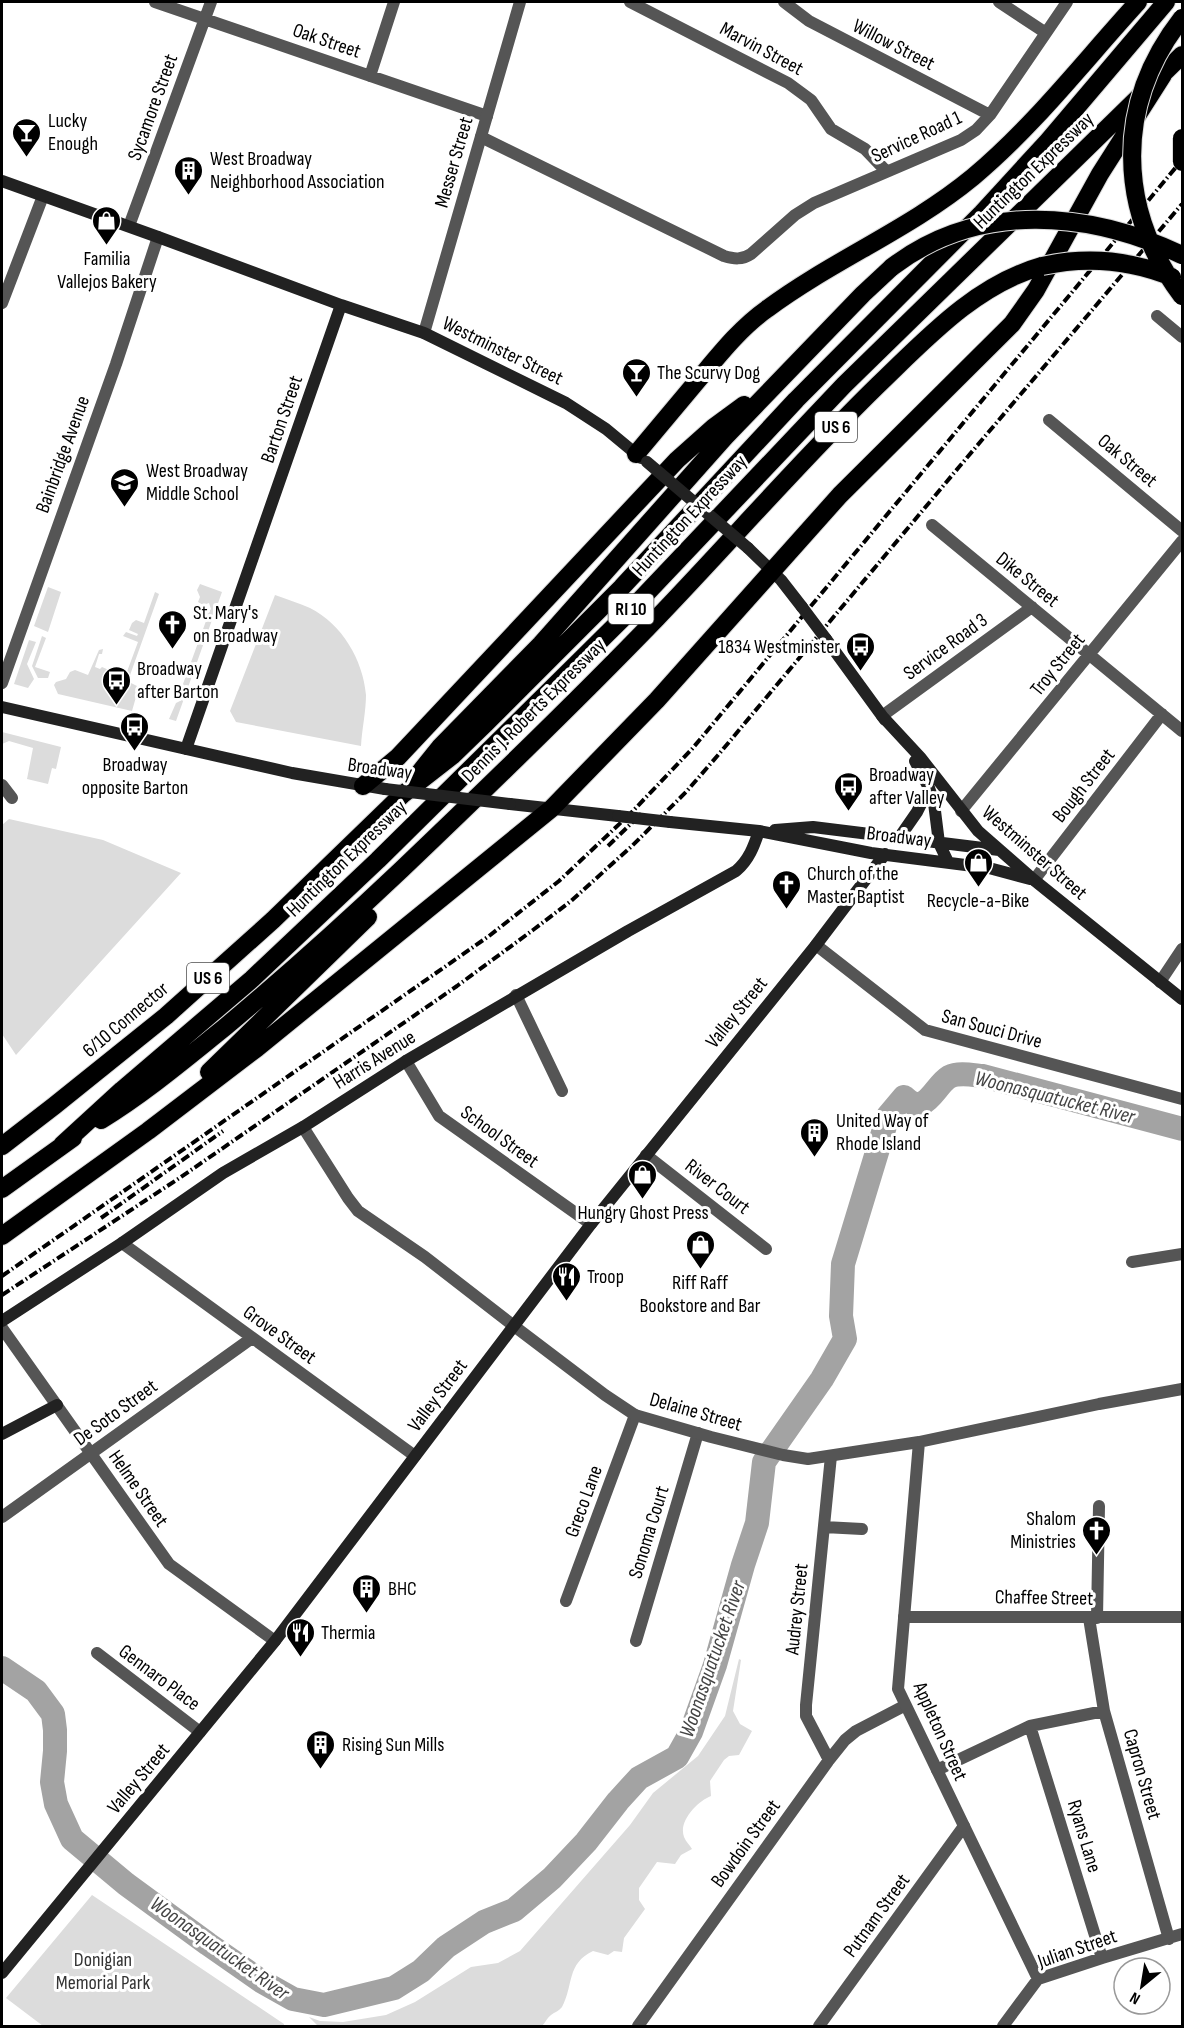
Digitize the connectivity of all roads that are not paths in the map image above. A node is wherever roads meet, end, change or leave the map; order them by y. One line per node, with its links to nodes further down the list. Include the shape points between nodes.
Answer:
1 (155, 2): 12 (street, Oak Street)
2 (212, 2): 12 (street, Sycamore Street)
3 (394, 2): 16 (street)
4 (520, 2): 18 (street, Messer Street)
5 (630, 2): 22 (street, Marvin Street, via 794,86 815,105 831,129 866,149)
6 (999, 2): 13 (street)
7 (1067, 2): 13 (street, Service Road 1)
8 (1138, 2): 37 (highway, via 1027,127 974,177 921,215 799,287 748,324 716,358)
9 (1166, 2): 53 (highway, Huntington Expressway / RI 10, via 1015,177 796,400 622,587 452,756)
10 (792, 4): 17 (street, Willow Street, via 809,21)
11 (1182, 18): 29 (highway, bridge, via 1162,46 1144,86 1135,119 1132,162 1144,229)
12 (205, 19): 16 (street, Oak Street); 25 (street, Sycamore Street)
13 (1046, 33): 17 (street, Service Road 1)
14 (1182, 55): 15 (highway, Huntington Expressway / RI 10)
15 (1163, 75): 41 (highway, via 1100,174 1020,314 846,489); 75 (highway, Huntington Expressway / RI 10, via 844,385 618,623 378,860 258,973)
16 (370, 76): 18 (street, Oak Street)
17 (990, 115): 22 (street, Service Road 1, via 966,137)
18 (487, 116): 20 (street, Messer Street)
19 (1182, 136): 21 (highway, bridge)
20 (481, 137): 22 (street, Service Road 1, via 724,256 739,259 751,254 804,209); 33 (street, Messer Street)
21 (1182, 162)
22 (886, 171)
23 (2, 182): 24 (main road, Westminster Street)
24 (43, 196): 25 (main road, Westminster Street); 30 (street)
25 (129, 226): 26 (main road, Westminster Street)
26 (158, 237): 31 (main road, Westminster Street); 44 (street, Bainbridge Avenue)
27 (1182, 255): 35 (highway, Dennis J. Roberts Expressway / US 6, bridge, via 1102,226 1066,220 992,223 956,233 892,267)
28 (1182, 282): 57 (highway, Dennis J. Roberts Expressway / US 6, bridge, via 1112,261 1077,260 1042,266 1006,279 975,298 823,440 621,654)
29 (1182, 296)
30 (2, 303)
31 (341, 305): 33 (main road, Westminster Street); 49 (main road, Barton Street)
32 (1157, 316): 34 (street)
33 (424, 333): 37 (main road, Westminster Street, via 566,402)
34 (1182, 337)
35 (782, 378): 51 (highway, via 686,452 398,757); 53 (highway, Dennis J. Roberts Expressway / US 6, via 525,661)
36 (1049, 420): 39 (street, Oak Street)
37 (642, 458): 41 (main road, Westminster Street, bridge)
38 (933, 525): 42 (street, Dike Street)
39 (1182, 531)
40 (1182, 541): 43 (street, Troy Street)
41 (772, 571): 47 (main road, Westminster Street, bridge); 55 (highway, via 657,700)
42 (1032, 607): 43 (street, Dike Street); 47 (street, Service Road 3)
43 (1090, 655): 46 (street, Dike Street); 56 (street, Troy Street)
44 (2, 683)
45 (2, 707): 49 (main road, Broadway)
46 (1162, 714): 48 (street, Dike Street); 64 (street, Bough Street)
47 (882, 716): 52 (main road, Westminster Street); 56 (main road, Westminster Street, via 926,764)
48 (1182, 731)
49 (186, 749): 51 (main road, Broadway)
50 (2, 785): 54 (street)
51 (363, 786): 53 (main road, Broadway)
52 (929, 788): 59 (main road); 60 (main road, Westminster Street)
53 (394, 792): 55 (main road, Broadway, bridge); 76 (highway, 6/10 Connector / US 6, via 280,913 188,997)
54 (12, 798)
55 (551, 809): 58 (main road, Broadway, bridge); 74 (highway, via 257,1048)
56 (961, 812): 61 (main road, Westminster Street)
57 (446, 827): 74 (highway, via 399,887); 75 (highway, Dennis J. Roberts Expressway / US 6, via 338,929 227,1025 130,1102)
58 (759, 831): 59 (main road, Broadway, via 813,827); 62 (main road, Broadway); 68 (main road, Harris Avenue, via 753,849 736,871)
59 (899, 838): 60 (main road, Broadway); 62 (street, Valley Street)
60 (939, 843): 61 (main road, Broadway); 63 (main road, Westminster Street)
61 (1000, 850): 64 (main road, Westminster Street)
62 (885, 854): 63 (main road, Broadway); 65 (main road, Valley Street)
63 (948, 862): 64 (main road, Broadway)
64 (1034, 880): 67 (main road, Westminster Street)
65 (816, 945): 72 (street, San Souci Drive, via 925,1030); 77 (main road, Valley Street)
66 (1182, 949): 67 (street)
67 (1160, 982): 69 (main road, Westminster Street)
68 (516, 995): 70 (main road, Harris Avenue); 71 (street)
69 (1182, 999)
70 (406, 1061): 73 (main road, Harris Avenue); 79 (street, School Street, via 439,1116)
71 (562, 1091)
72 (1182, 1098)
73 (303, 1127): 81 (main road, Harris Avenue, via 223,1173); 86 (street, Delaine Street, via 358,1211)
74 (148, 1131): 80 (highway)
75 (62, 1145): 78 (highway, US 6)
76 (2, 1146)
77 (646, 1155): 79 (main road, Valley Street); 82 (street, River Court)
78 (2, 1189)
79 (591, 1224): 86 (main road, Valley Street)
80 (2, 1236)
81 (122, 1243): 85 (main road, Harris Avenue); 88 (street, Grove Street)
82 (766, 1249)
83 (1182, 1254): 84 (street)
84 (1132, 1262)
85 (2, 1321)
86 (514, 1326): 91 (street, Delaine Street); 96 (main road, Valley Street)
87 (2, 1328): 90 (street, Helme Street)
88 (252, 1338): 95 (street, De Soto Street); 96 (street, Grove Street)
89 (1182, 1389): 94 (street, Delaine Street)
90 (57, 1405): 93 (main road); 95 (street, Helme Street)
91 (635, 1415): 92 (street, Delaine Street); 102 (street, Greco Lane)
92 (698, 1433): 97 (street, Delaine Street, via 798,1458); 107 (street, Sonoma Court)
93 (2, 1434)
94 (919, 1442): 97 (street, Delaine Street); 103 (street, Appleton Street)
95 (91, 1453): 99 (street, De Soto Street); 106 (street, Helme Street, via 169,1564)
96 (415, 1456): 106 (main road, Valley Street)
97 (831, 1456): 100 (street, Audrey Street)
98 (1099, 1506): 105 (street, Capron Street)
99 (2, 1517)
100 (824, 1527): 101 (street); 113 (street, Audrey Street, via 806,1716)
101 (862, 1529)
102 (566, 1601)
103 (904, 1617): 105 (street, Chaffee Street); 109 (street, Appleton Street, via 898,1689)
104 (1182, 1617): 105 (street, Chaffee Street)
105 (1093, 1618): 110 (street, Capron Street)
106 (275, 1641): 112 (main road, Valley Street)
107 (636, 1641)
108 (97, 1653): 112 (street, Gennaro Place)
109 (904, 1706): 113 (street, Bowdoin Street, via 856,1731); 114 (street, Appleton Street)
110 (1104, 1711): 111 (street); 117 (street, Capron Street)
111 (1030, 1726): 114 (street); 118 (street, Ryans Lane)
112 (200, 1732): 119 (main road, Valley Street)
113 (829, 1760): 121 (street, Bowdoin Street)
114 (937, 1770): 115 (street, Appleton Street)
115 (964, 1826): 120 (street, Appleton Street); 122 (street, Putnam Street)
116 (1182, 1934): 117 (street, Julian Street)
117 (1169, 1939): 118 (street, Julian Street)
118 (1102, 1958): 120 (street, Julian Street)
119 (2, 1973)
120 (1038, 1979): 123 (street, Julian Street)
121 (638, 2026)
122 (819, 2026)
123 (1003, 2026)

